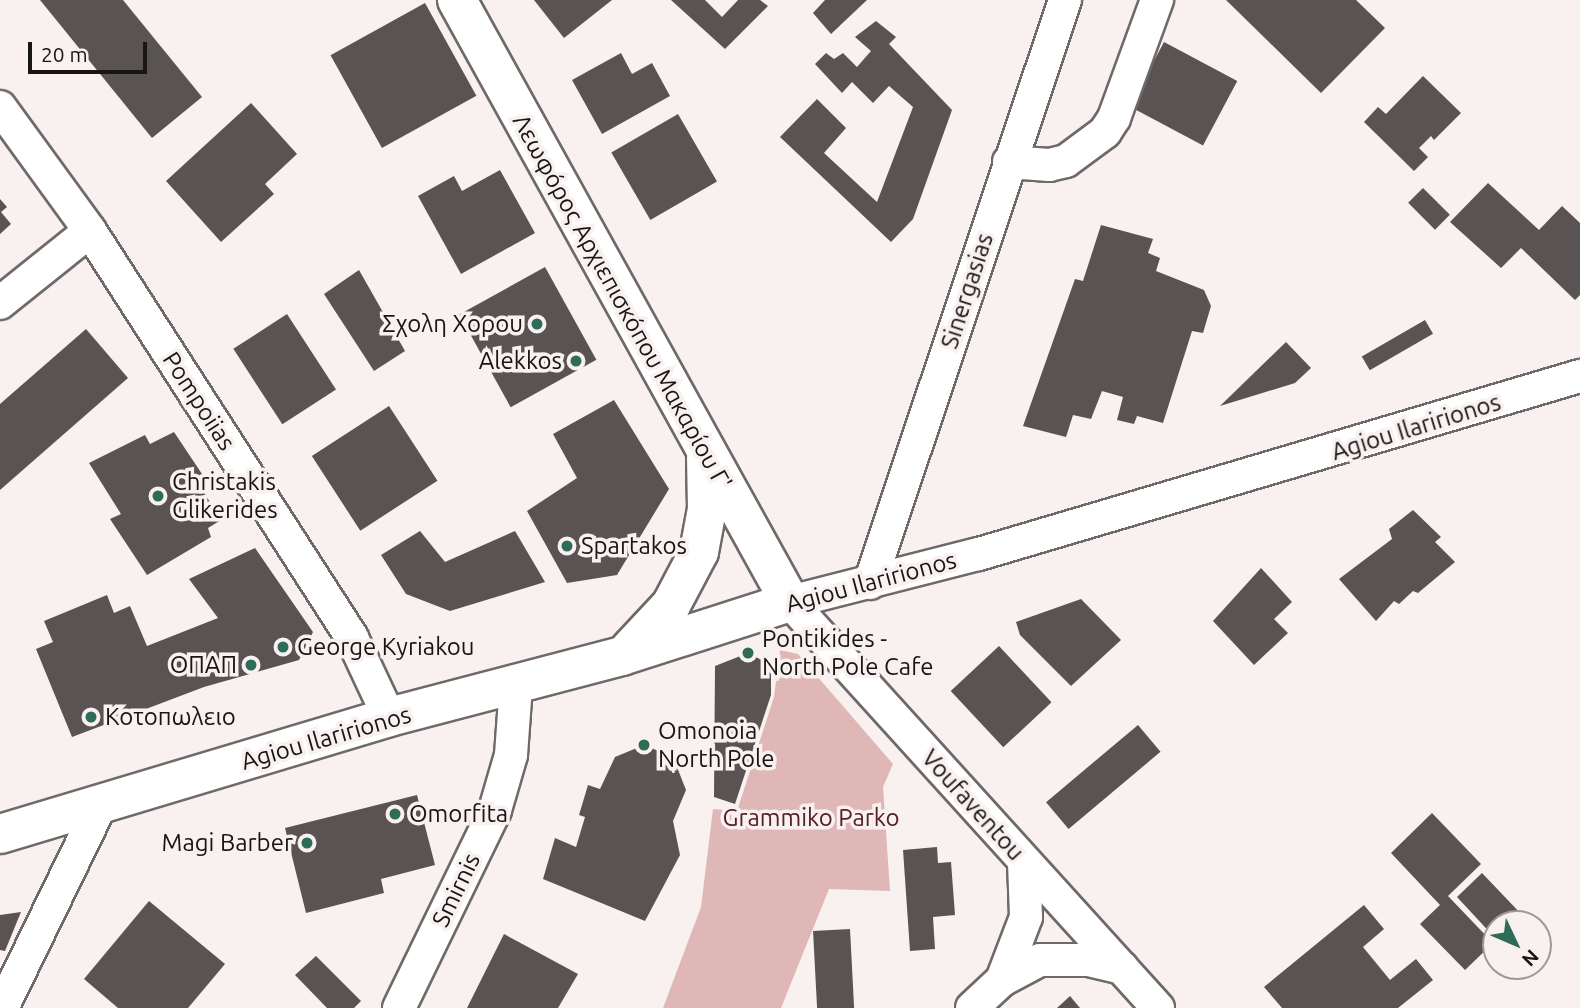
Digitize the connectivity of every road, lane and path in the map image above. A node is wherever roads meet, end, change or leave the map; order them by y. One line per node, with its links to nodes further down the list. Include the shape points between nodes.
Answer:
1 (457, 0): 9 (street, Λεωφόρος Αρχιεπισκόπου Μακαρίου Γ')
2 (1065, 0): 5 (street, Sinergasias)
3 (1157, 0): 5 (street, via 1105,132 1066,160 1049,165)
4 (0, 107): 6 (street, Pompoiias)
5 (1009, 162): 10 (street, Sinergasias)
6 (90, 231): 7 (street); 14 (street, Pompoiias, via 352,638)
7 (0, 303)
8 (1580, 376): 10 (street, Agiou Ilaririonos)
9 (706, 456): 11 (street, Λεωφόρος Αρχιεπισκόπου Μακαρίου Γ'); 12 (street, via 707,509 699,552 671,605)
10 (870, 583): 11 (street, Agiou Ilaririonos)
11 (790, 602): 12 (street, Agiou Ilaririonos); 17 (street, Voufaventou)
12 (622, 656): 13 (street, Agiou Ilaririonos)
13 (516, 686): 14 (street, Agiou Ilaririonos); 21 (street, Smirnis, via 511,755 495,810)
14 (389, 718): 15 (street, Agiou Ilaririonos)
15 (100, 806): 16 (street, Agiou Ilaririonos); 20 (street)
16 (0, 834)
17 (1024, 862): 18 (street, Voufaventou); 19 (street, via 1026,917)
18 (1122, 968): 19 (street, via 1088,961 1041,960); 23 (street, Voufaventou)
19 (1002, 980): 22 (street)
20 (2, 1008)
21 (399, 1008)
22 (971, 1008)
23 (1158, 1008)

